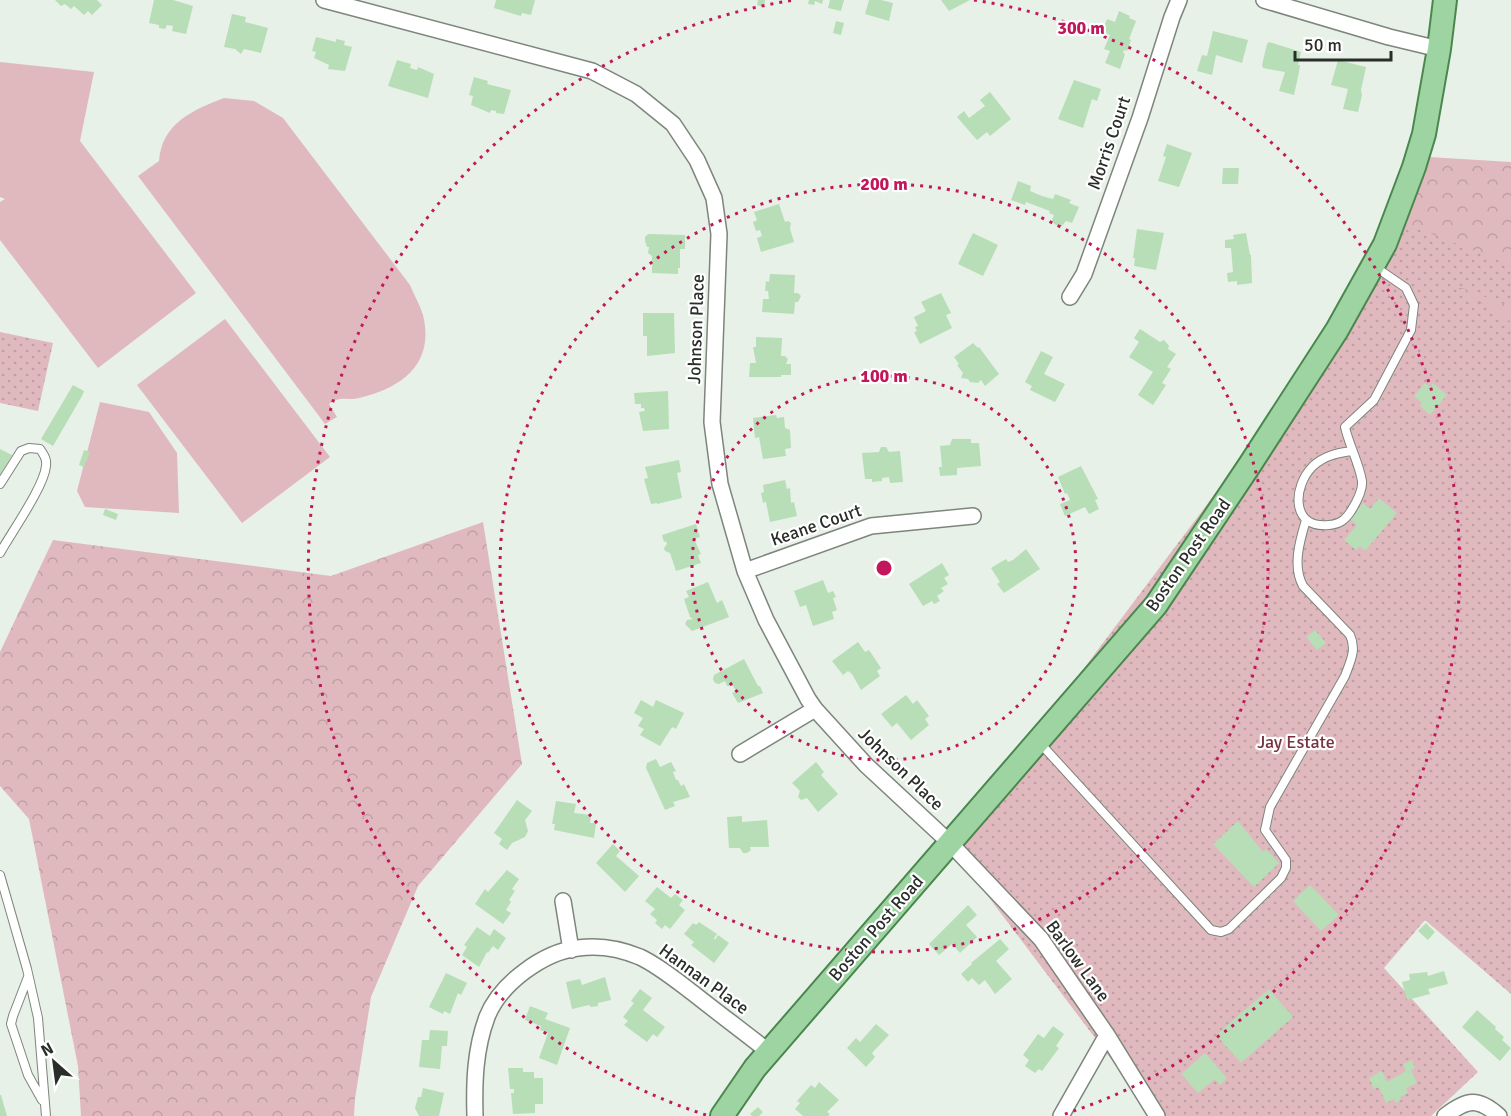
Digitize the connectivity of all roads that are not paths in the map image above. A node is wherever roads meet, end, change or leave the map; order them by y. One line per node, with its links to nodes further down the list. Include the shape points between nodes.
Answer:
1 (324, 0): 13 (street, Johnson Place, via 592,71 636,94 673,124 697,160 714,198 719,234 712,422 720,484)
2 (1179, 0): 7 (street, Morris Court, via 1084,274)
3 (1264, 0): 5 (street)
4 (1445, 0): 5 (main road, Boston Post Road)
5 (1439, 49): 6 (main road, Boston Post Road, via 1414,167)
6 (1373, 265): 8 (lane, via 1406,288 1414,305 1411,330 1374,400 1345,428); 15 (main road, Boston Post Road, via 1337,330 1156,605)
7 (1070, 297)
8 (1351, 451): 11 (lane, via 1329,455 1313,466 1305,478 1298,494 1299,508); 11 (lane, via 1363,483 1345,520 1320,526)
9 (0, 484): 12 (lane, via 21,451 40,449 46,457 40,484)
10 (973, 516): 13 (street, Keane Court, via 871,526)
11 (1306, 520): 15 (lane, via 1298,558 1299,580 1350,635 1353,655 1345,676 1270,807 1265,830 1286,860 1284,874 1229,928 1221,932 1211,930)
12 (1, 546)
13 (745, 571): 14 (street, Johnson Place, via 766,620)
14 (815, 709): 16 (street); 17 (street, Johnson Place, via 866,765)
15 (1038, 741): 17 (main road, Boston Post Road)
16 (740, 754)
17 (950, 843): 22 (street, Barlow Lane, via 1041,939); 23 (main road, Boston Post Road)
18 (0, 875): 21 (lane)
19 (563, 901): 20 (street)
20 (571, 950): 23 (street, Hannan Place, via 596,947 642,958); 26 (street, Hannan Place, via 535,965 500,994 479,1043)
21 (29, 976): 24 (lane, via 38,1018); 24 (lane, via 11,1024 28,1075)
22 (1107, 1035): 28 (street); 29 (street, Barlow Lane)
23 (769, 1052): 27 (main road, Boston Post Road)
24 (44, 1104): 25 (lane)
25 (46, 1116)
26 (475, 1116)
27 (722, 1116)
28 (1060, 1116)
29 (1157, 1116)
30 (1445, 1116): 31 (street, via 1458,1106 1473,1102 1486,1104)
31 (1499, 1116)

